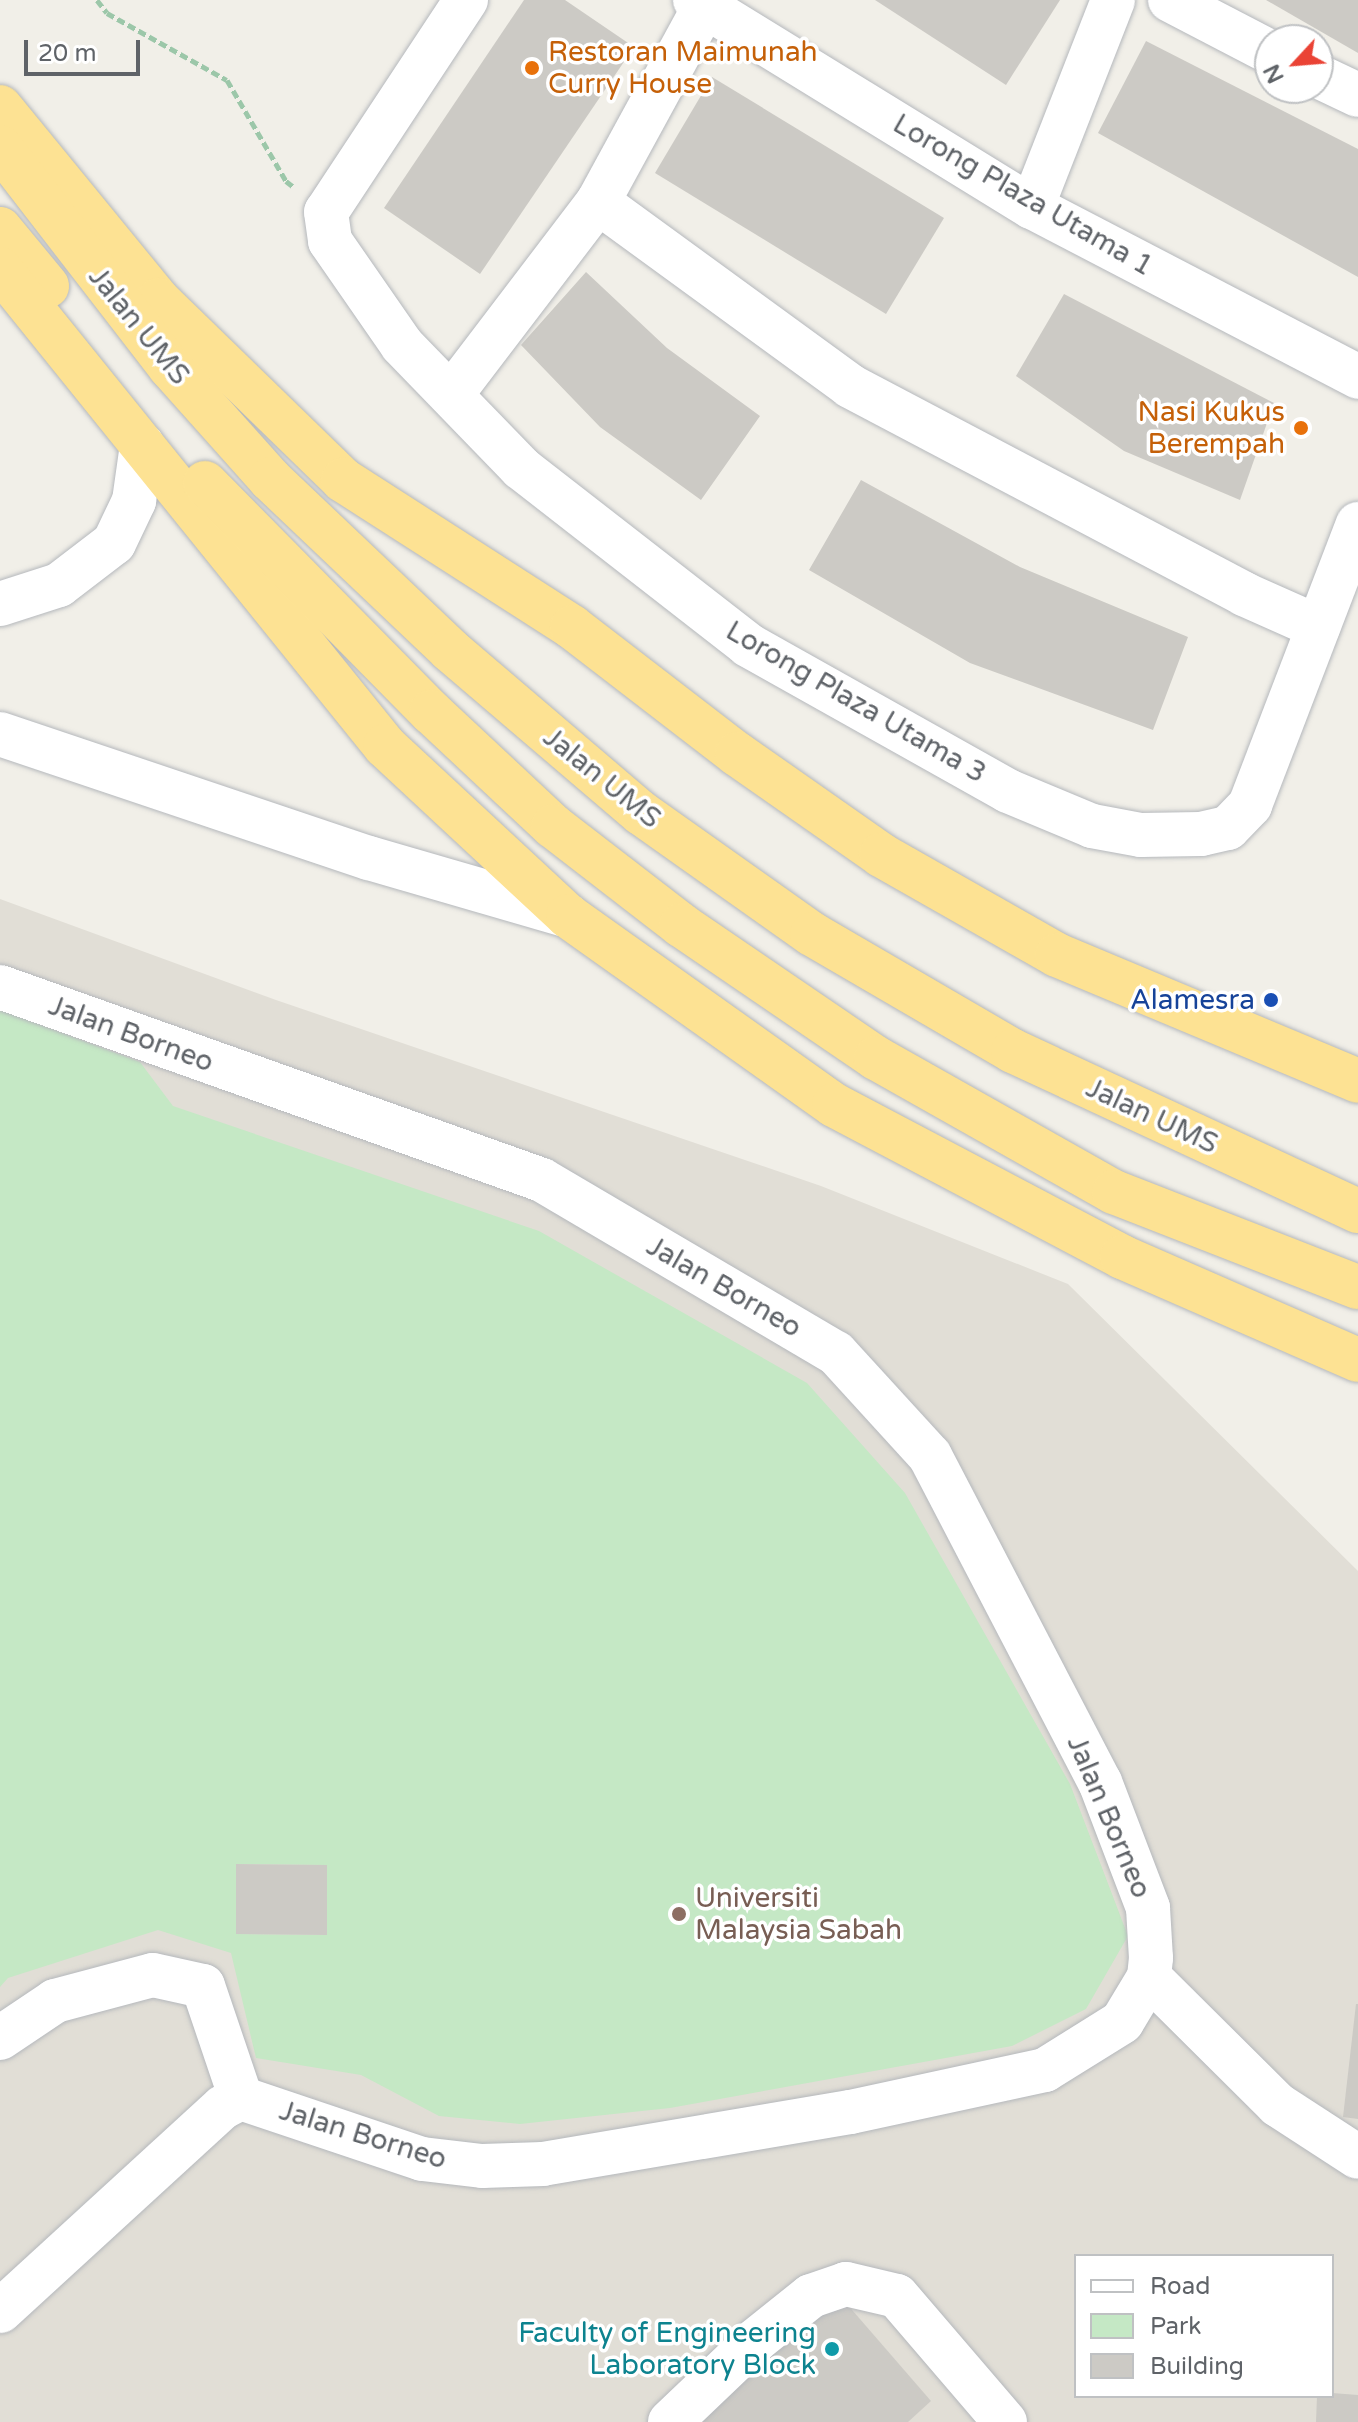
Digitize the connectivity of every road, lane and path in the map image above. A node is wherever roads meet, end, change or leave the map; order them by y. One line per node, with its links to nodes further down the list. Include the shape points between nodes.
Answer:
1 (97, 0): 13 (path, via 107,13 227,80 286,181)
2 (466, 0): 13 (street)
3 (1113, 0): 12 (street)
4 (1170, 0): 6 (street)
5 (700, 3): 11 (street); 12 (street, Lorong Plaza Utama 1)
6 (1254, 44)
7 (1334, 84): 8 (street)
8 (1358, 95)
9 (0, 107): 25 (highway, via 158,300 262,407 343,480 572,627 737,754 881,855 1057,955)
10 (0, 147): 26 (highway, Jalan UMS, via 170,367 270,479 450,650 641,813 812,934 1013,1051)
11 (598, 202): 17 (street); 21 (street, via 850,386 1244,594)
12 (1032, 207): 16 (street, Lorong Plaza Utama 1)
13 (326, 212): 17 (street, Lorong Plaza Utama 3, via 330,241 402,345)
14 (0, 229): 27 (highway, Jalan UMS, via 199,478 553,826 681,925 876,1058 1114,1192)
15 (0, 269): 18 (highway)
16 (1358, 377)
17 (451, 395): 21 (street, Lorong Plaza Utama 3, via 521,468 748,645 1008,791 1092,826 1141,835 1228,828 1250,805)
18 (142, 445): 20 (street, via 134,501 114,543 59,585); 23 (highway, via 385,746)
19 (1358, 524): 21 (street, Lorong Plaza Utama 3)
20 (0, 604)
21 (1318, 627)
22 (0, 734): 23 (street, via 369,858)
23 (568, 916): 28 (highway, via 834,1105 1122,1257)
24 (0, 987): 29 (street, Jalan Borneo, via 542,1180 836,1353 930,1456 1100,1782 1148,1908)
25 (1358, 1081)
26 (1358, 1211)
27 (1358, 1287)
28 (1358, 1360)
29 (1149, 1977): 31 (street, Jalan Borneo, via 1122,2022 1045,2070 850,2112 543,2164 482,2166 422,2159); 32 (street, via 1278,2105)
30 (0, 2038): 31 (street, via 55,2001 153,1975 203,1986)
31 (241, 2098): 33 (street, Jalan Borneo, via 223,2107)
32 (1358, 2157)
33 (0, 2311)
34 (670, 2422): 35 (street, via 811,2296 846,2284 897,2296)
35 (1005, 2422)

